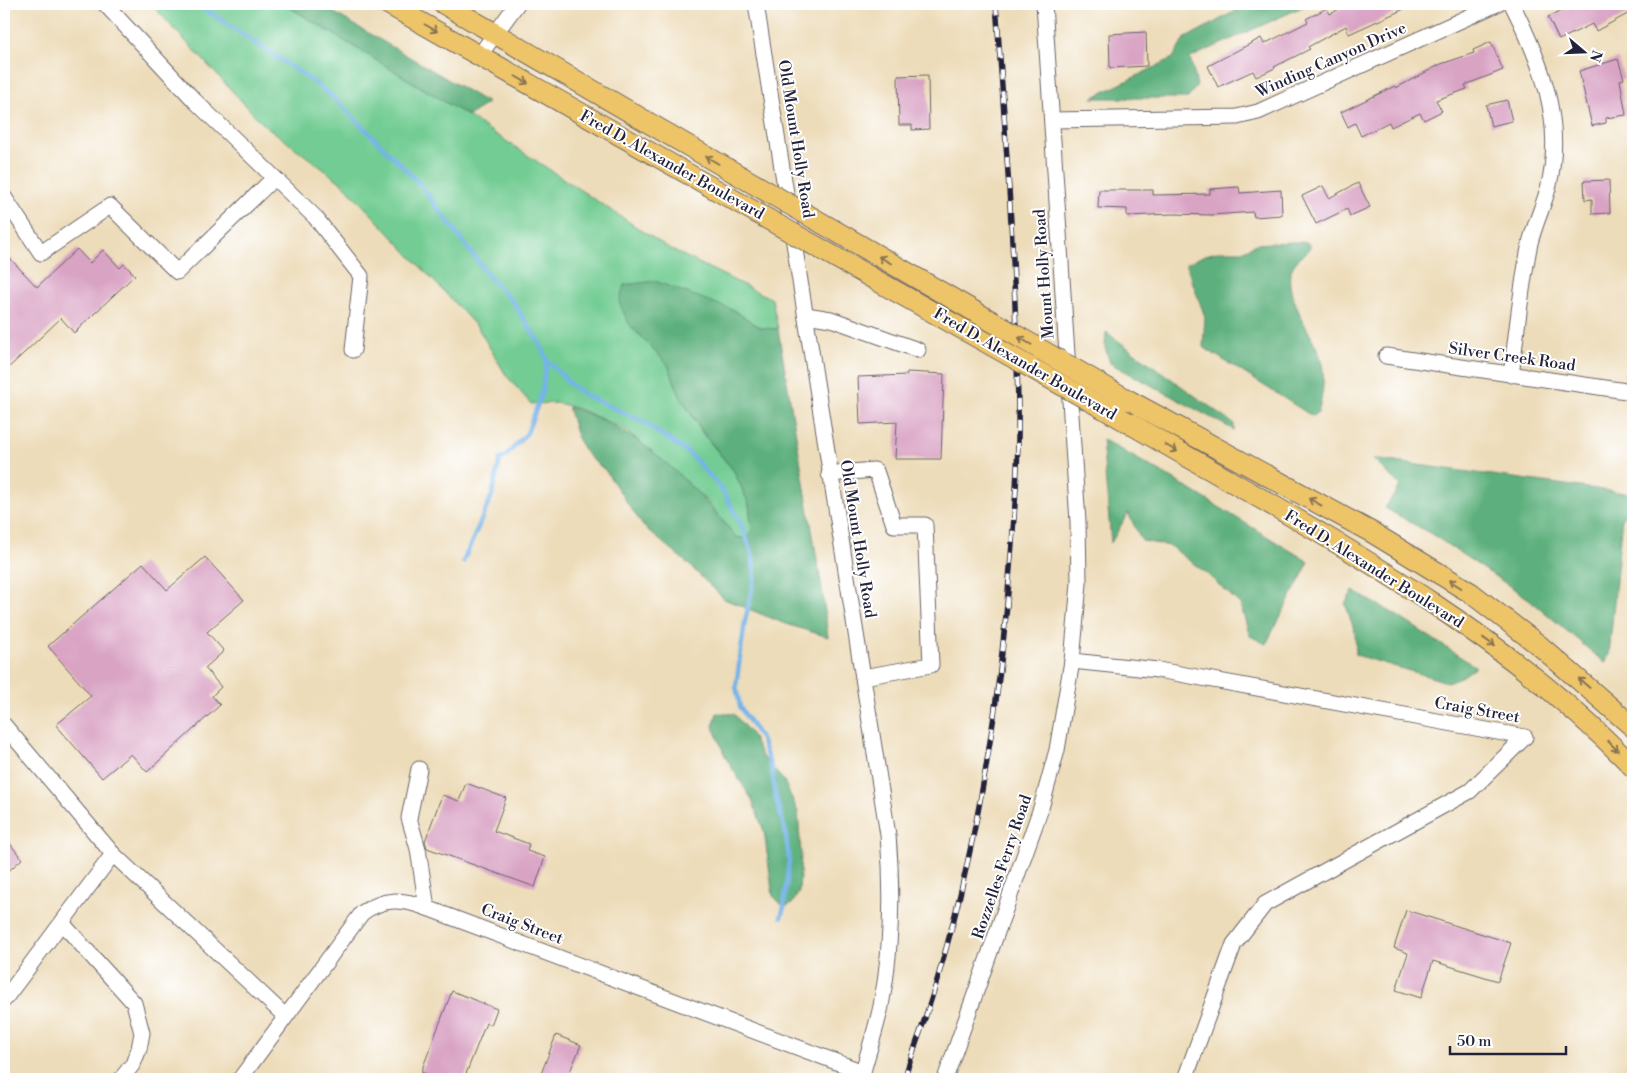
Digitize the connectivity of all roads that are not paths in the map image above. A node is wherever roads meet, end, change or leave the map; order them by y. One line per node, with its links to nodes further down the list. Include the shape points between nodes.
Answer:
1 (105, 4): 12 (street)
2 (388, 4): 10 (main road, Fred D. Alexander Boulevard, one-way to 10)
3 (444, 4): 9 (main road, Fred D. Alexander Boulevard)
4 (517, 4): 9 (street)
5 (756, 4): 14 (street, Old Mount Holly Road)
6 (1044, 4): 11 (street, Mount Holly Road)
7 (1497, 4): 11 (street, Winding Canyon Drive, via 1258,112 1236,116)
8 (1512, 4): 18 (street, via 1540,64 1550,97 1555,138 1549,185 1528,254)
9 (495, 33): 10 (street); 24 (main road, Fred D. Alexander Boulevard, one-way to 9, bridge, via 1540,646 1471,593 1373,533 1128,400)
10 (480, 56): 25 (main road, Fred D. Alexander Boulevard, one-way to 25, bridge, via 1129,423 1438,606 1518,663 1600,733)
11 (1052, 120): 21 (street, Mount Holly Road, via 1078,522 1078,583)
12 (274, 178): 13 (street, via 177,272 110,206 41,254); 15 (street, via 315,217 361,276)
13 (4, 197)
14 (806, 315): 16 (street, via 831,318); 20 (street, Old Mount Holly Road)
15 (354, 350)
16 (918, 350)
17 (1386, 356): 18 (street, Silver Creek Road)
18 (1511, 375): 19 (street, Silver Creek Road)
19 (1633, 392)
20 (830, 474): 22 (street, Old Mount Holly Road); 22 (street, via 876,471 894,524 925,525 931,665)
21 (1072, 661): 35 (street, Rozzelles Ferry Road, via 1064,720 1049,783); 36 (street, Craig Street, via 1158,670 1525,737 1470,791 1265,904 1234,944)
22 (863, 677): 32 (street, Old Mount Holly Road, via 888,835 892,909 880,1006)
23 (4, 725): 27 (street)
24 (1633, 727)
25 (1633, 767)
26 (419, 769): 28 (street, via 408,818 418,849)
27 (114, 854): 29 (street); 31 (street)
28 (427, 908): 31 (street, Craig Street, via 403,900 388,900 362,913); 32 (street, Craig Street)
29 (62, 923): 30 (street); 33 (street, via 134,1003 142,1033 139,1049)
30 (4, 1000)
31 (286, 1016): 34 (street, Craig Street)
32 (862, 1076)
33 (121, 1079)
34 (240, 1079)
35 (945, 1079)
36 (1185, 1079)

